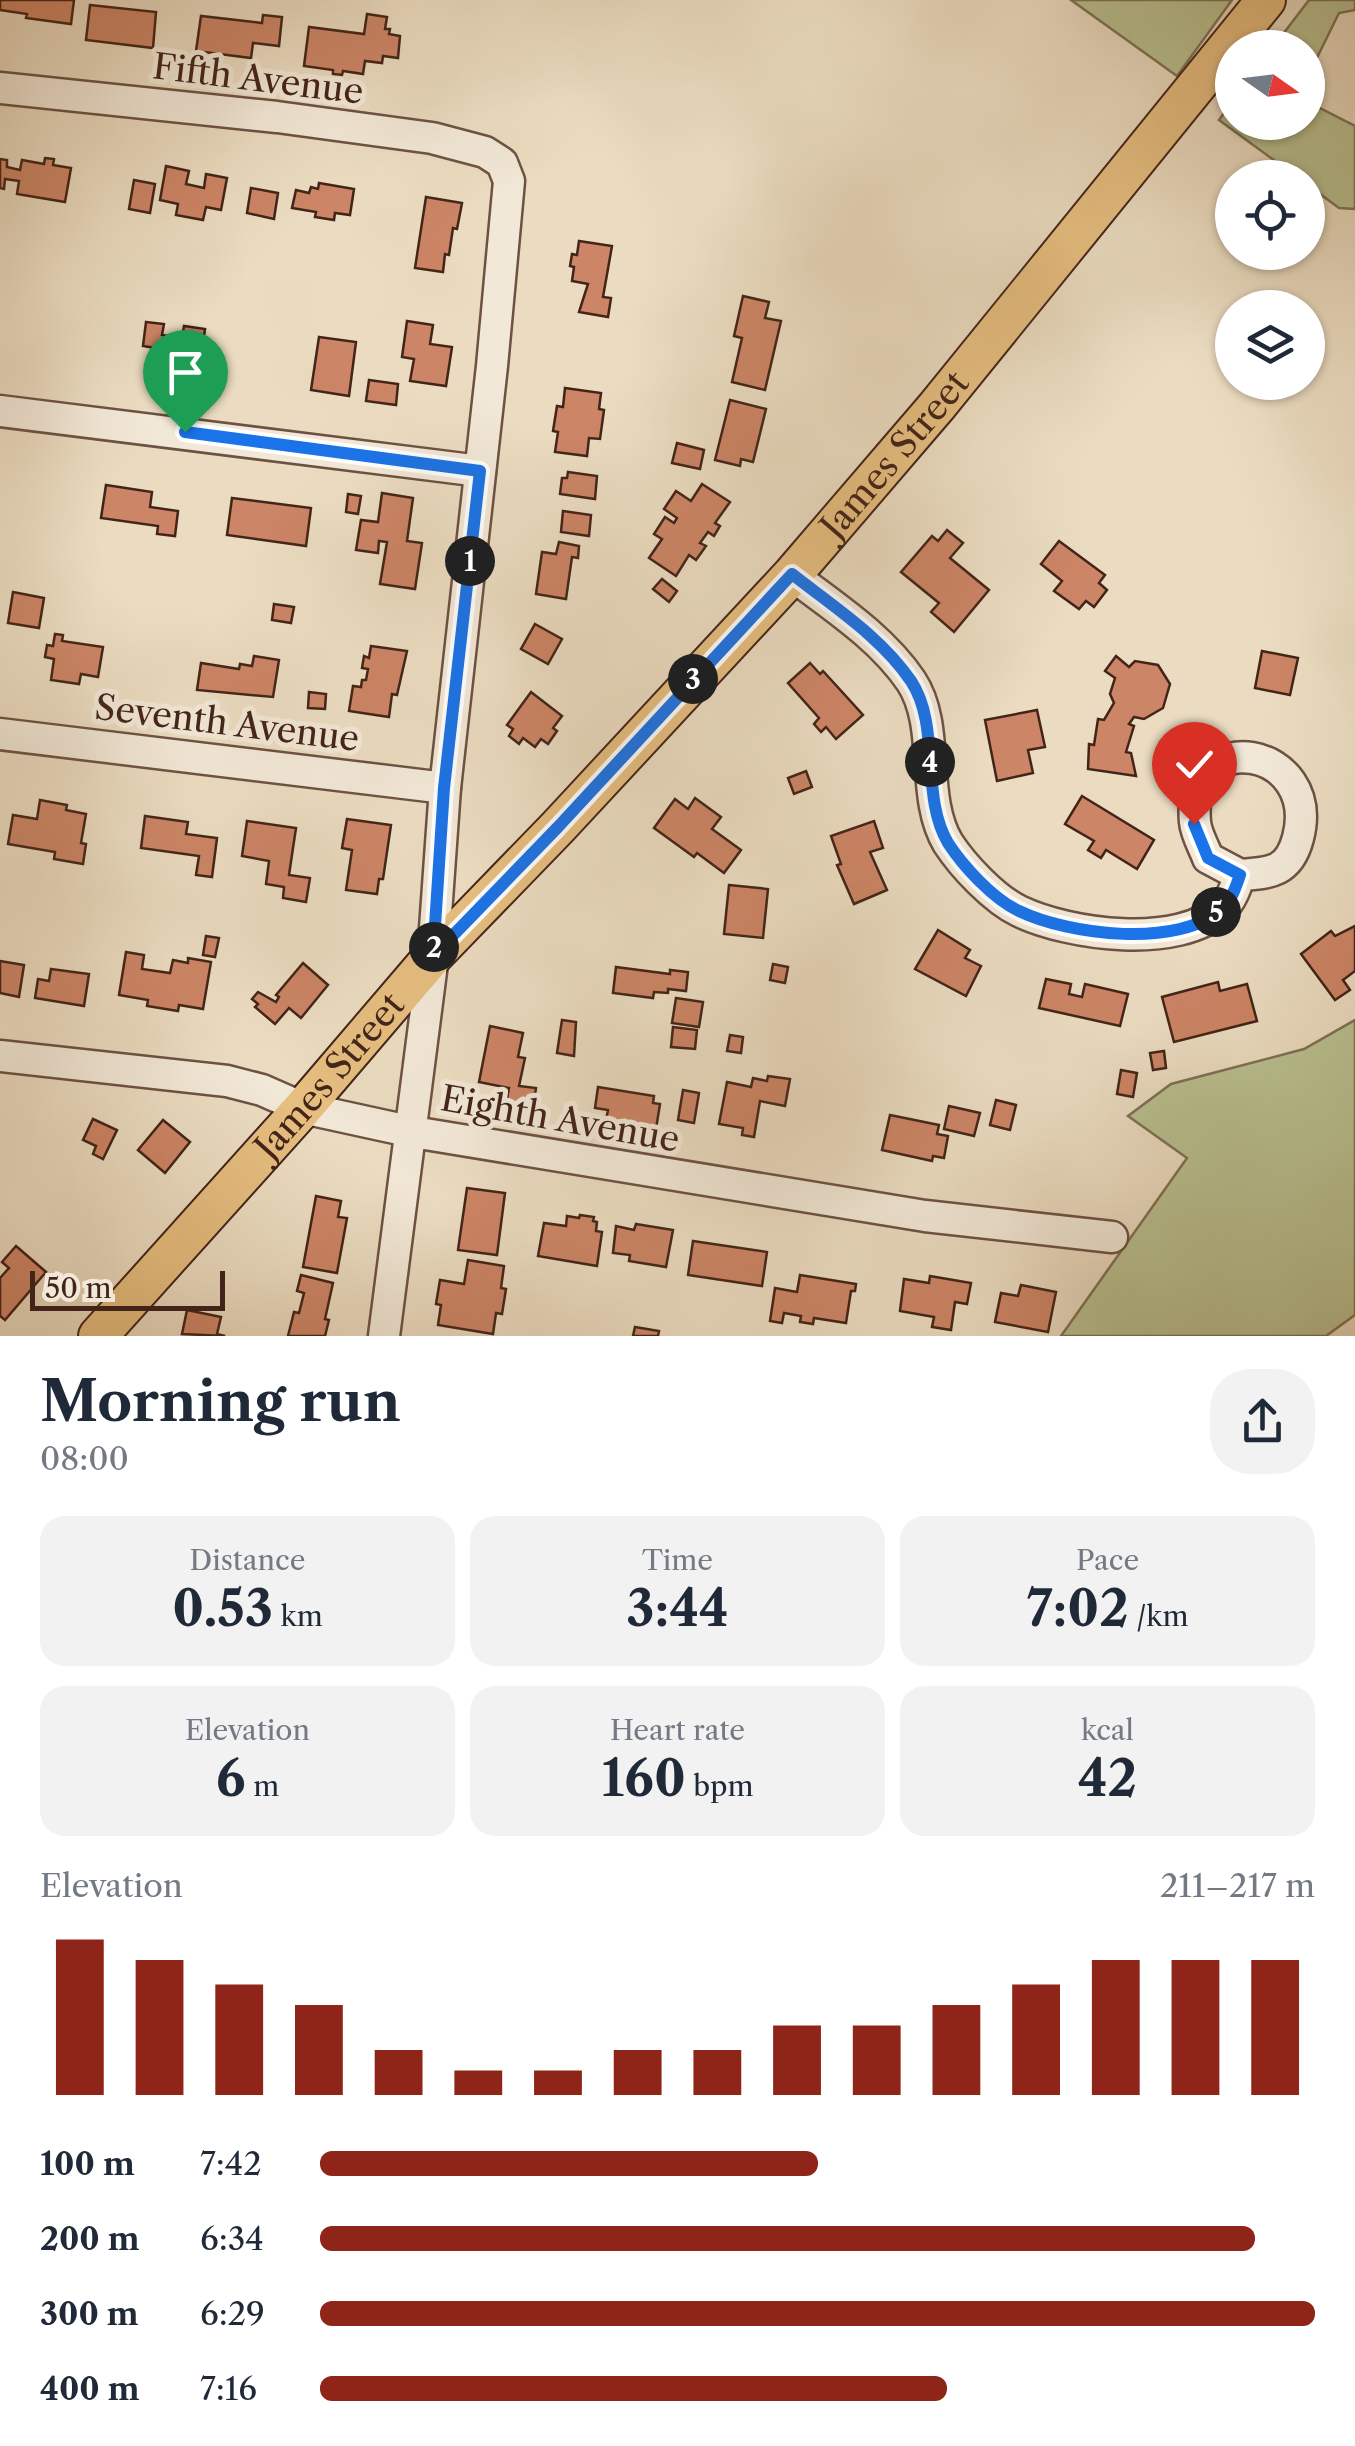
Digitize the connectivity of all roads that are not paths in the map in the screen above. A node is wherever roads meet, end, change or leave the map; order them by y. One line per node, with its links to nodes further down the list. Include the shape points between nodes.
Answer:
1 (1266, 0): 5 (main road, James Street)
2 (0, 88): 4 (street, Fifth Avenue, via 432,138 502,163 509,181)
3 (0, 410): 4 (street)
4 (480, 471): 7 (street)
5 (792, 574): 8 (street, via 873,637 913,684 946,839 969,872 1016,910 1064,926 1135,935 1191,928 1223,908); 9 (main road, James Street)
6 (0, 734): 7 (street, Seventh Avenue)
7 (444, 788): 9 (street)
8 (1240, 875)
9 (433, 956): 11 (main road, James Street); 12 (street)
10 (0, 1056): 11 (street, Eighth Avenue, via 228,1081)
11 (304, 1108): 12 (street, Eighth Avenue); 14 (main road, James Street)
12 (412, 1132): 13 (street, Eighth Avenue, via 925,1216); 15 (street)
13 (1112, 1237)
14 (98, 1336)
15 (384, 1336)

